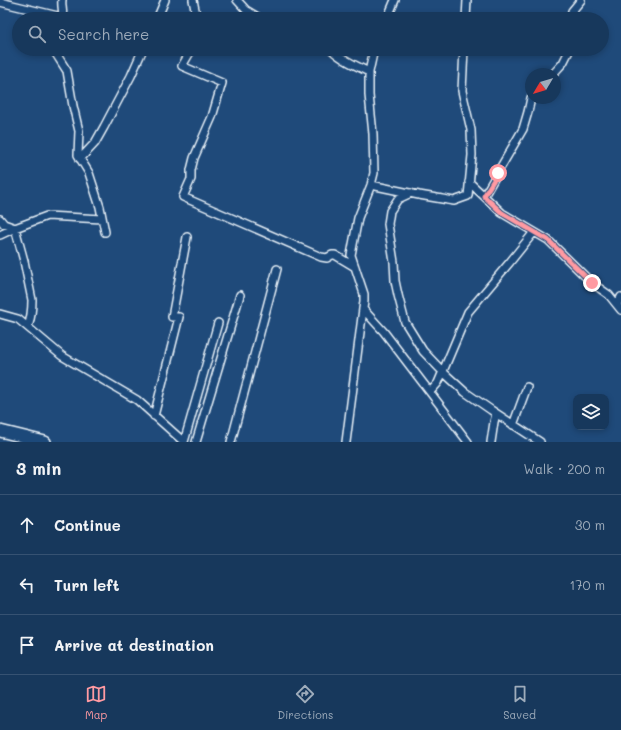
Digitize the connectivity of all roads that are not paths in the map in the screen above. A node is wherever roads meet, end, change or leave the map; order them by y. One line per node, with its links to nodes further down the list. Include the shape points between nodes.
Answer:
1 (62, 0): 10 (street)
2 (165, 0): 11 (street)
3 (193, 0): 12 (street)
4 (237, 0): 13 (street)
5 (395, 0): 14 (street)
6 (467, 0): 15 (street)
7 (581, 0): 16 (street)
8 (0, 2): 9 (street)
9 (39, 12)
10 (63, 12)
11 (160, 12)
12 (196, 12)
13 (249, 12)
14 (389, 12)
15 (466, 12)
16 (572, 12)
17 (57, 56): 27 (street, via 67,71 79,131)
18 (140, 56): 27 (street, via 95,143)
19 (188, 56): 39 (street, via 182,66 222,83 212,117 194,158 191,179 183,197 321,258 335,255)
20 (339, 56): 25 (street)
21 (372, 56): 25 (street)
22 (464, 56): 28 (street, via 462,91 471,130)
23 (566, 56): 24 (street)
24 (558, 68)
25 (369, 72): 29 (street, via 374,173)
26 (530, 104): 31 (street, via 523,129)
27 (80, 159): 33 (street, via 89,174)
28 (469, 182): 30 (street, via 468,196 454,200); 31 (street)
29 (371, 185): 30 (street); 39 (street, via 358,218 351,256)
30 (411, 193): 48 (street, via 398,199 390,211 388,224 395,281 405,322 423,351)
31 (484, 196): 36 (street, via 502,213)
32 (0, 219): 34 (street, via 4,224)
33 (102, 219): 34 (street, via 47,216); 35 (street)
34 (15, 228): 37 (street); 47 (street, via 32,300)
35 (105, 232)
36 (534, 232): 43 (street, via 548,240 592,283 609,295); 48 (street, via 468,312)
37 (0, 235)
38 (187, 236): 52 (street, via 172,317 179,317)
39 (355, 267): 44 (street, via 364,294)
40 (277, 269): 59 (street)
41 (240, 295): 58 (street)
42 (621, 297): 43 (street)
43 (619, 308)
44 (363, 309): 50 (street); 60 (street)
45 (0, 314): 47 (street, via 18,319)
46 (218, 323): 57 (street)
47 (28, 327): 52 (street, via 62,356 137,400)
48 (443, 372): 50 (street); 51 (street, via 465,392)
49 (527, 387): 53 (street)
50 (430, 392): 61 (street)
51 (496, 414): 53 (street); 62 (street)
52 (154, 416): 57 (street)
53 (513, 425): 63 (street)
54 (0, 432): 55 (highway)
55 (25, 440): 56 (highway)
56 (45, 442)
57 (184, 442)
58 (196, 442)
59 (231, 442)
60 (346, 442)
61 (468, 442)
62 (491, 442)
63 (540, 442)

